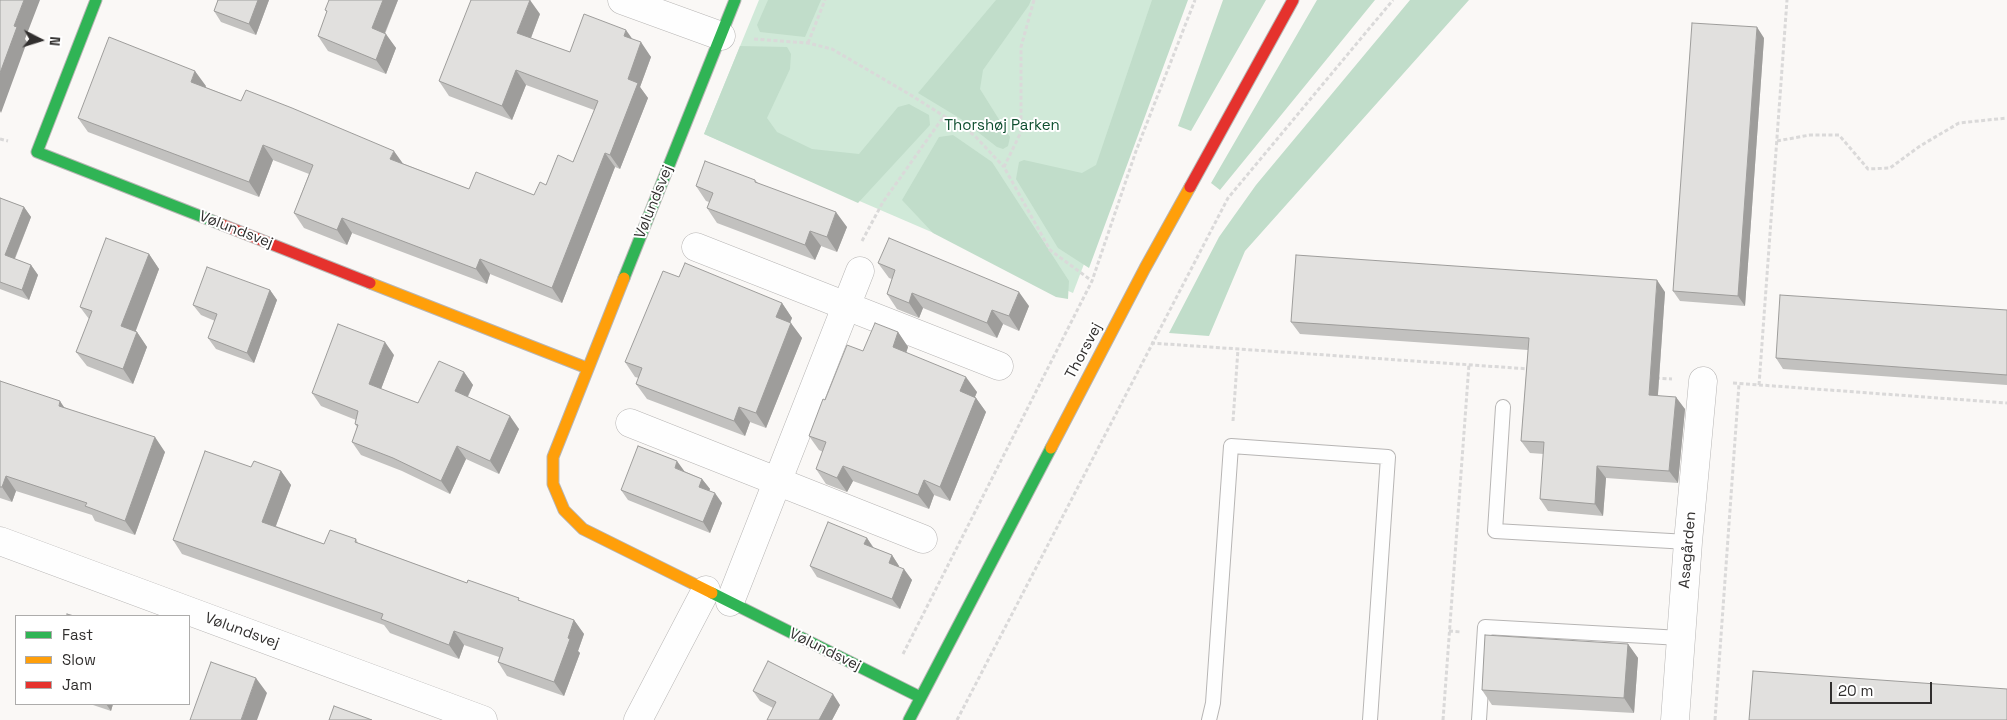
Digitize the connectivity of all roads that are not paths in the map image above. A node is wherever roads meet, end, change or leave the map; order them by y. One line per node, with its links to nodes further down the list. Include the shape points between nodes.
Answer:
1 (96, 0): 10 (street, Vølundsvej, via 37,152)
2 (622, 0): 5 (street)
3 (735, 0): 5 (street, Vølundsvej)
4 (1292, 0): 20 (street, Thorsvej, via 1141,276)
5 (721, 36): 10 (street, Vølundsvej)
6 (696, 247): 8 (street)
7 (860, 271): 8 (street)
8 (846, 306): 9 (street); 14 (street)
9 (999, 366)
10 (587, 368): 18 (street, Vølundsvej, via 553,457 553,484 564,510 583,530)
11 (1703, 381): 17 (street, Asagården)
12 (1503, 407): 17 (lane, via 1495,531)
13 (630, 423): 14 (street)
14 (778, 482): 15 (street); 18 (street)
15 (923, 539)
16 (0, 542): 21 (street, Vølundsvej)
17 (1688, 542): 19 (street, Asagården)
18 (718, 596): 20 (street, Vølundsvej); 22 (street)
19 (1681, 638): 26 (lane, via 1485,627); 27 (street, Asagården)
20 (920, 697): 23 (street, Thorsvej)
21 (483, 720)
22 (638, 720)
23 (909, 720)
24 (1209, 720): 25 (lane, via 1213,703 1231,446 1388,457)
25 (1370, 720)
26 (1479, 720)
27 (1675, 720)

